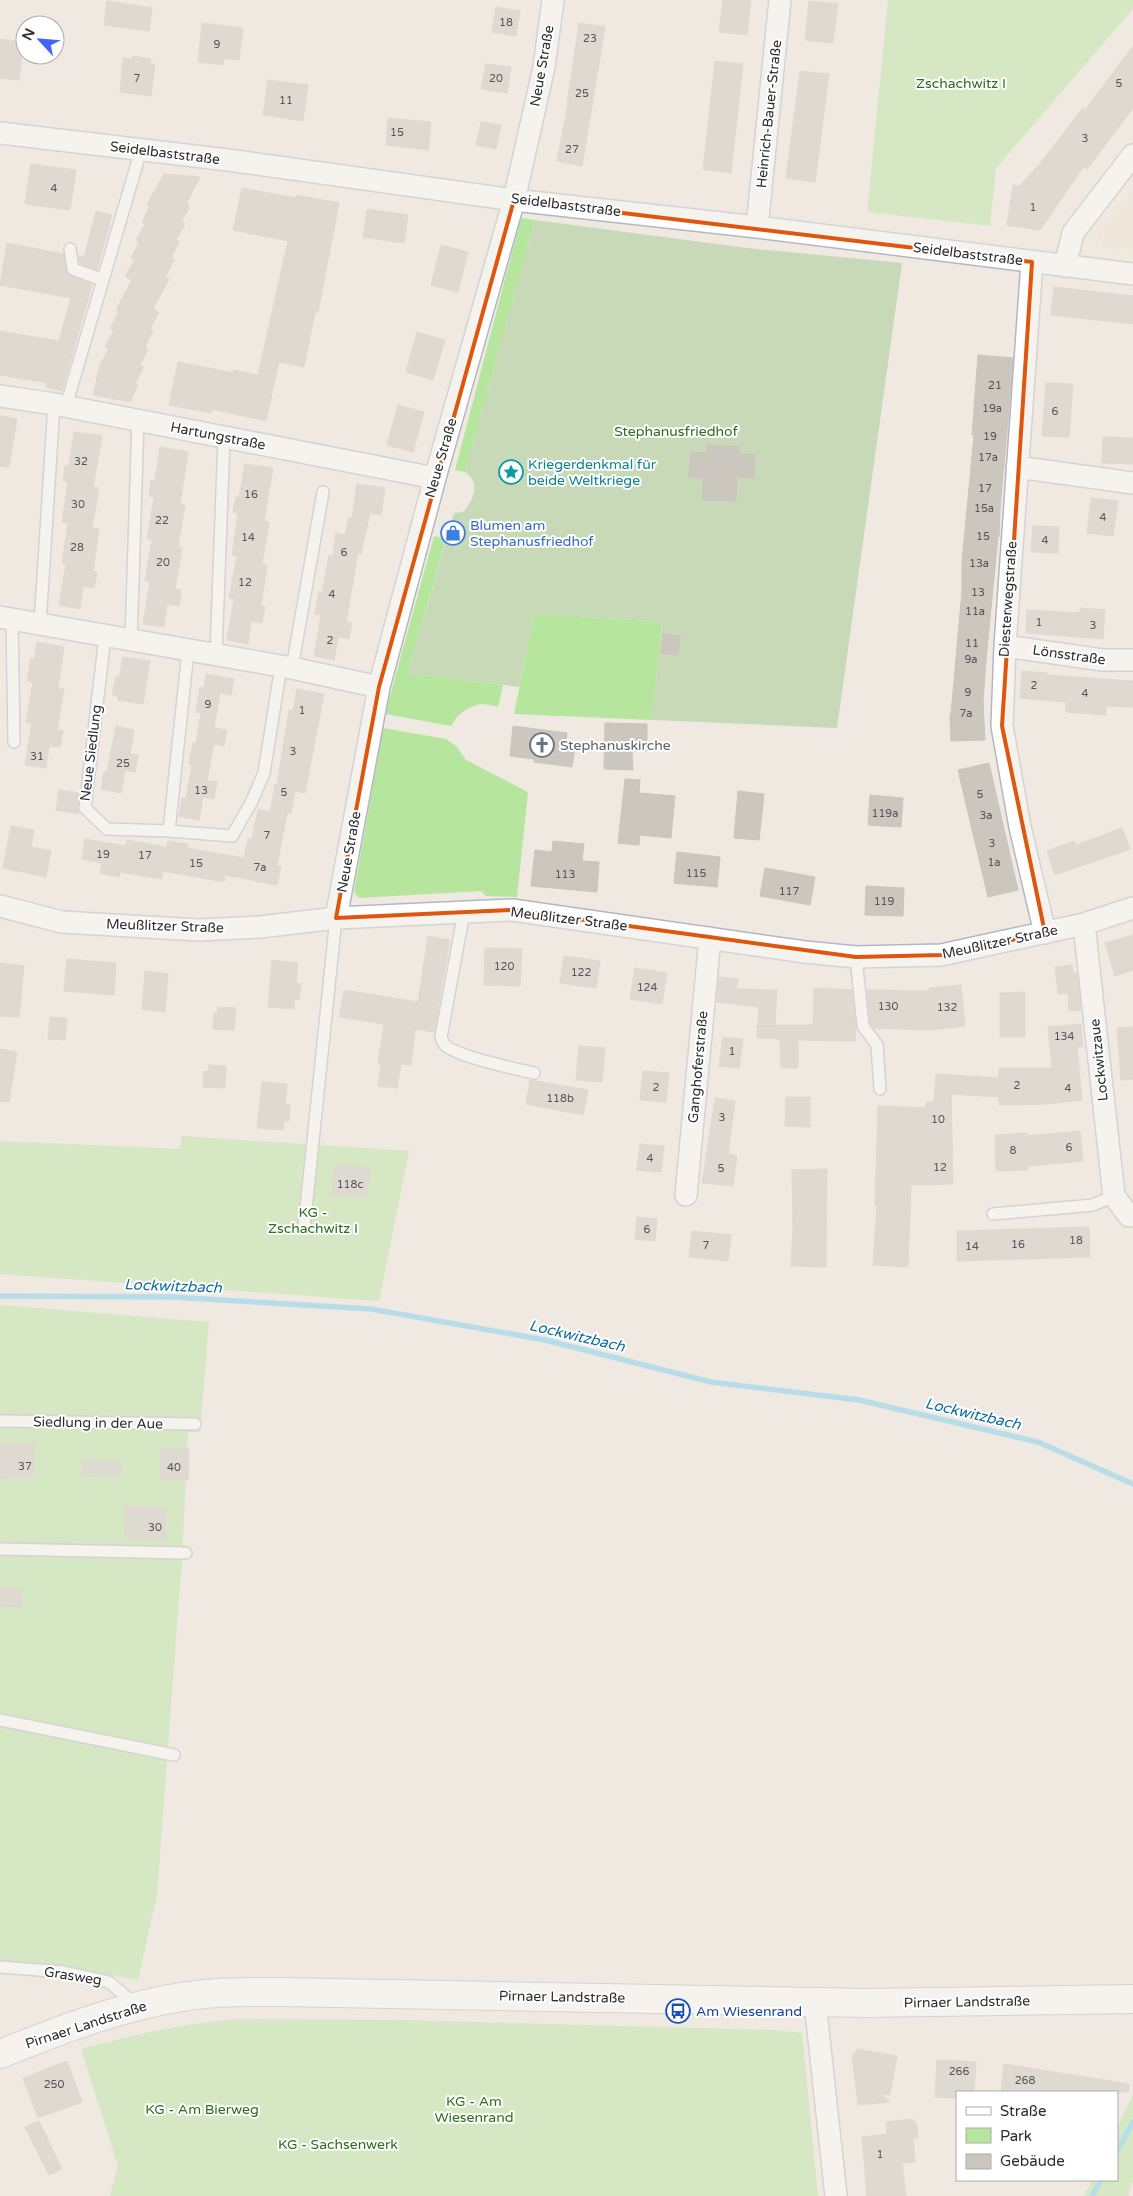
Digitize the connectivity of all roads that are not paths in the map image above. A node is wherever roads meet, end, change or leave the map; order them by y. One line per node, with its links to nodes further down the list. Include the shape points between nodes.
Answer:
1 (552, 0): 6 (street, Neue Straße, via 544,67)
2 (780, 0): 7 (street, Heinrich-Bauer-Straße)
3 (0, 134): 4 (street, Seidelbaststraße)
4 (141, 150): 6 (street, Seidelbaststraße); 12 (lane)
5 (1133, 155): 10 (street, via 1073,233)
6 (514, 200): 7 (street, Seidelbaststraße); 18 (street, Neue Straße)
7 (757, 227): 9 (street, Seidelbaststraße)
8 (70, 249): 12 (lane, via 73,270)
9 (1032, 262): 10 (street, Seidelbaststraße); 17 (street, Diesterwegstraße)
10 (1065, 266): 11 (street, Seidelbaststraße)
11 (1133, 274)
12 (103, 280): 14 (lane)
13 (0, 396): 14 (street, Hartungstraße)
14 (60, 405): 15 (street, Hartungstraße); 22 (lane)
15 (138, 420): 16 (street, Hartungstraße); 24 (lane)
16 (224, 437): 18 (street, Hartungstraße); 27 (lane)
17 (1017, 467): 19 (street); 25 (street, Diesterwegstraße)
18 (435, 478): 30 (street, Neue Straße)
19 (1133, 483)
20 (323, 492): 29 (lane, Neue Siedlung)
21 (6, 618): 22 (street); 31 (lane)
22 (40, 625): 23 (street)
23 (105, 636): 24 (street); 32 (lane, Neue Siedlung, via 85,808 107,829)
24 (131, 641): 26 (street)
25 (1004, 646): 28 (street, Lönsstraße, via 1103,660); 38 (street, Diesterwegstraße, via 1002,726 1020,827)
26 (188, 651): 27 (street); 32 (lane)
27 (216, 655): 29 (street)
28 (1133, 660)
29 (286, 667): 30 (street); 32 (lane, Neue Siedlung, via 264,773 232,836)
30 (379, 686): 36 (street, Neue Straße)
31 (14, 742)
32 (169, 831)
33 (0, 906): 36 (street, Meußlitzer Straße, via 62,922 198,930)
34 (1133, 908): 37 (street, Meußlitzer Straße)
35 (464, 912): 36 (street, Meußlitzer Straße); 39 (street, Meußlitzer Straße, via 519,911); 41 (lane, via 441,1037 444,1044 480,1059)
36 (336, 918): 47 (lane)
37 (1084, 924): 38 (street, Meußlitzer Straße); 44 (street, Lockwitzaue)
38 (1045, 933): 40 (street, Meußlitzer Straße, via 941,955)
39 (710, 938): 40 (street, Meußlitzer Straße); 43 (street, Ganghoferstraße)
40 (856, 958): 42 (lane, via 863,1026 878,1044)
41 (534, 1073)
42 (880, 1088)
43 (686, 1195)
44 (1114, 1196): 45 (lane, via 1093,1204); 46 (street, via 1129,1216)
45 (993, 1214)
46 (1133, 1215)
47 (304, 1228)
48 (0, 1421): 49 (lane, Siedlung in der Aue)
49 (195, 1424)
50 (0, 1549): 51 (lane)
51 (186, 1553)
52 (0, 1720): 53 (lane)
53 (174, 1754)
54 (0, 1967): 57 (lane, Grasweg, via 64,1972 109,1982)
55 (1133, 1999): 56 (street, Pirnaer Landstraße)
56 (814, 2002): 57 (street, Pirnaer Landstraße, via 281,1992 205,1994); 59 (street)
57 (138, 2006): 58 (street, Pirnaer Landstraße)
58 (0, 2054)
59 (836, 2196)

